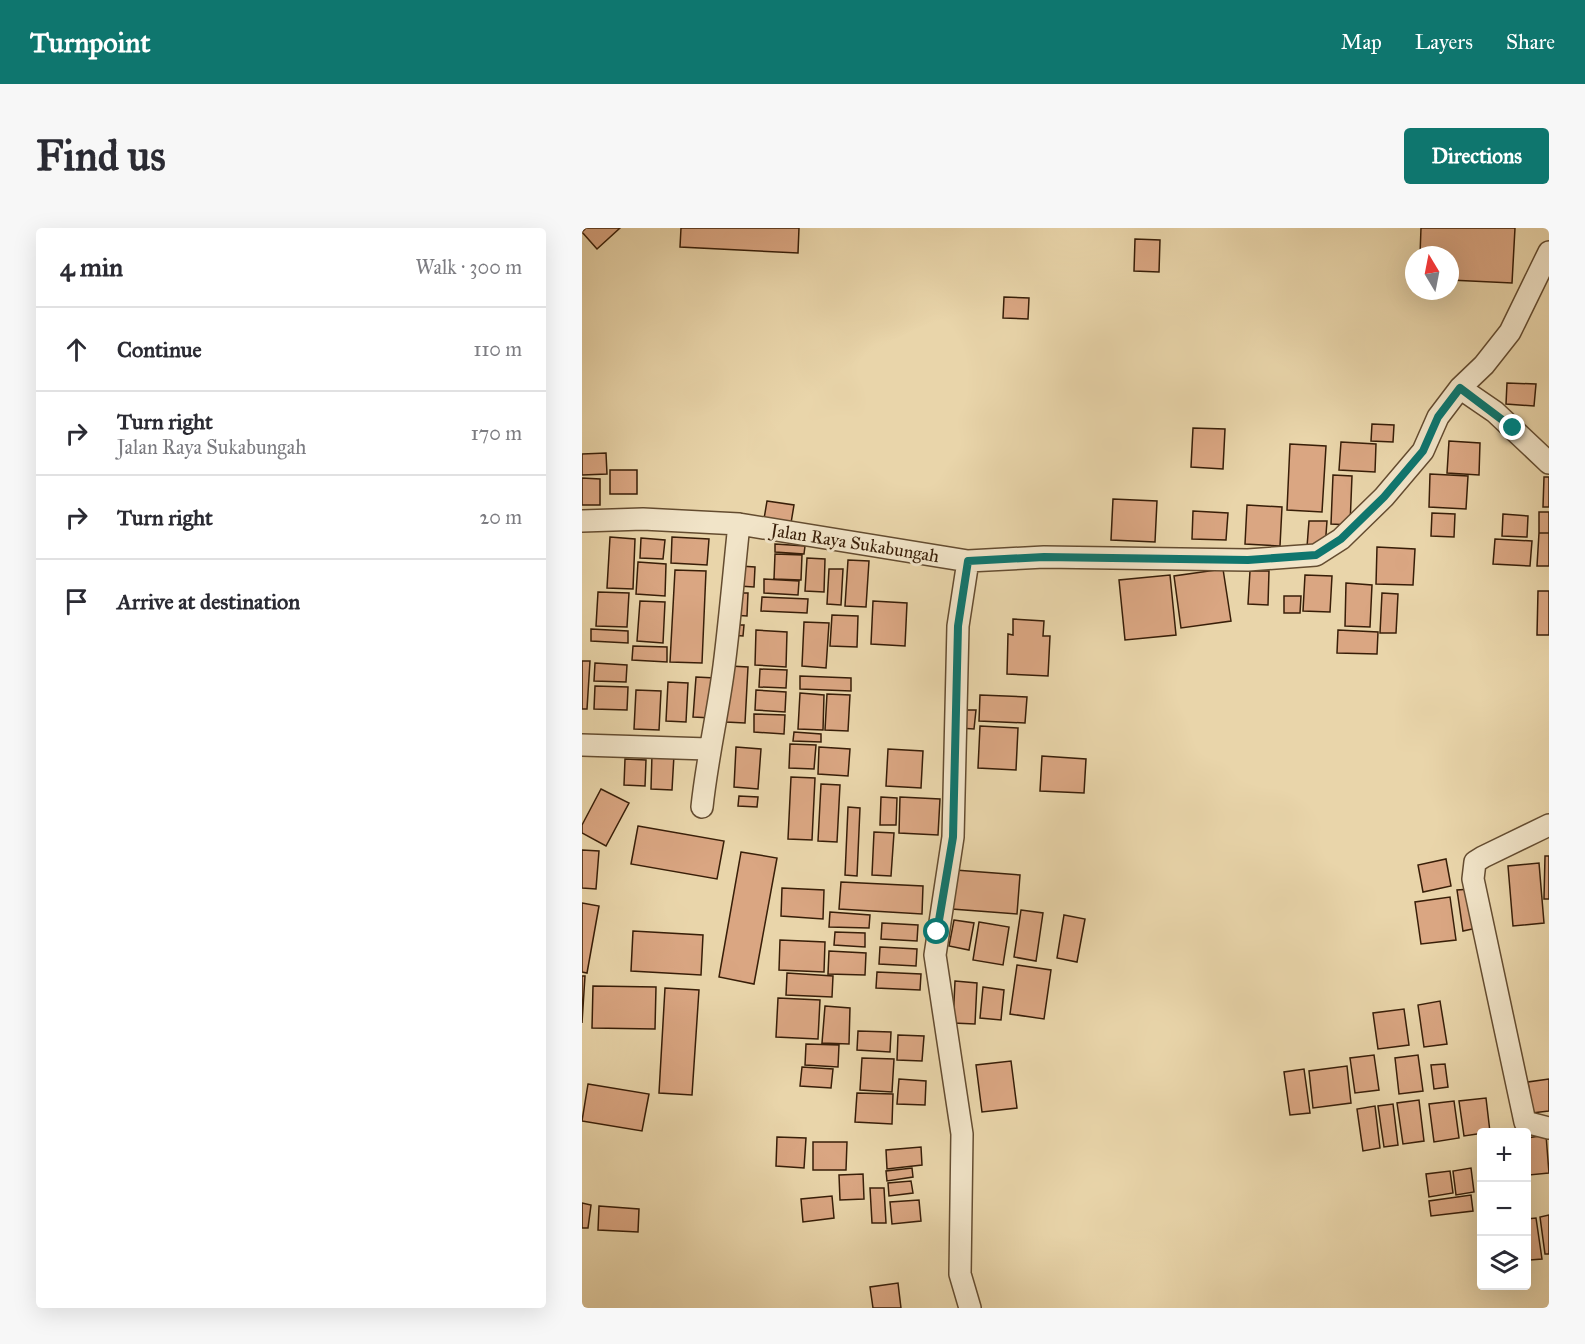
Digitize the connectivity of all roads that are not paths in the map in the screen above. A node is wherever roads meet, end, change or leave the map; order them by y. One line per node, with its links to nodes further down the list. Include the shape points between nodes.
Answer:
1 (1549, 252): 2 (street, Jalan Raya Sukabungah, via 1510,332)
2 (1460, 388): 3 (street, via 1513,428); 6 (street, Jalan Raya Sukabungah, via 1438,417 1423,451 1384,497 1341,539 1316,555 1248,560 1091,557)
3 (1549, 463)
4 (582, 521): 5 (street, Jalan Raya Sukabungah, via 643,519)
5 (740, 524): 6 (street, Jalan Raya Sukabungah); 8 (street, via 724,665)
6 (968, 561): 12 (street, via 958,626 953,837 935,955 962,1134 960,1274)
7 (582, 744): 8 (street)
8 (708, 749): 9 (street)
9 (702, 807)
10 (1549, 825): 11 (street, via 1483,856 1475,862 1473,879 1525,1122)
11 (1549, 1128)
12 (969, 1308)

